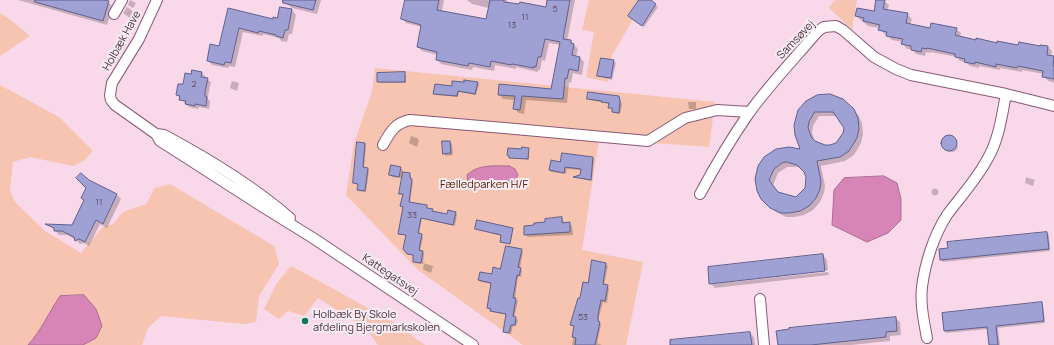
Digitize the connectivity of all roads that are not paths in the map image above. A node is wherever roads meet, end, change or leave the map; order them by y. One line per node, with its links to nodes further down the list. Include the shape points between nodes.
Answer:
1 (122, 0): 3 (street)
2 (157, 0): 5 (street, Holbæk Have, via 112,83)
3 (114, 14)
4 (1006, 94): 6 (street, Samsøvej); 7 (street, Samsøvej, via 918,77 896,69 866,52 843,30 831,26 818,31); 13 (street, via 992,152 977,177 946,217 926,266 922,288)
5 (110, 95): 8 (street, Kattegatsvej, via 115,105)
6 (1054, 106)
7 (750, 112): 9 (street, via 717,110 685,118 648,141 410,120 395,127); 10 (street, Samsøvej, via 723,152)
8 (156, 134): 11 (street, Kattegatsvej, via 160,141); 11 (street, Kattegatsvej, via 164,135 210,160 268,200)
9 (384, 145)
10 (700, 194)
11 (313, 238): 14 (street, Kattegatsvej)
12 (760, 299): 15 (street)
13 (927, 338)
14 (473, 345)
15 (764, 345)

